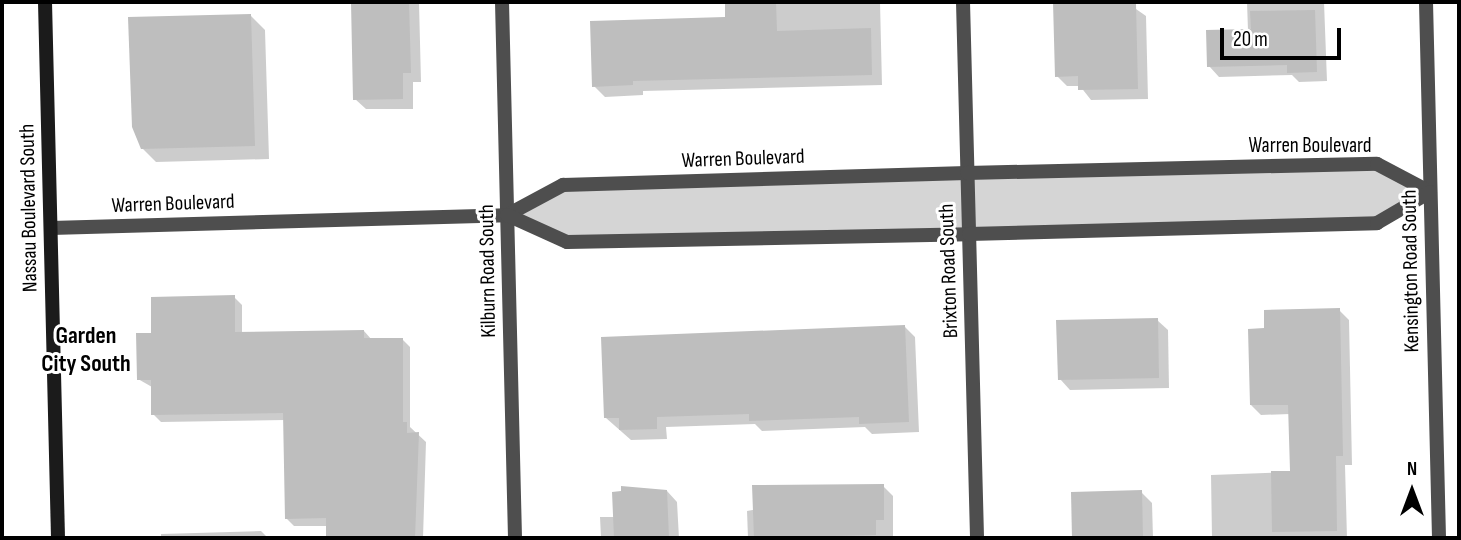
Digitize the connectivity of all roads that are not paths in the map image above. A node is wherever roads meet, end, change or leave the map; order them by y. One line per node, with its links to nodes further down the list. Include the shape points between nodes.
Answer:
1 (45, 2): 8 (main road, Nassau Boulevard South)
2 (502, 2): 7 (street, Kilburn Road South)
3 (963, 2): 5 (street, Brixton Road South)
4 (1426, 2): 6 (street, Kensington Road South)
5 (967, 173): 6 (street, Warren Boulevard, via 1377,164); 7 (street, Warren Boulevard, via 563,185); 9 (street, Brixton Road South)
6 (1430, 192): 9 (street, Warren Boulevard, via 1377,223); 13 (street, Kensington Road South)
7 (507, 215): 8 (street, Warren Boulevard); 9 (street, Warren Boulevard, via 567,242); 11 (street, Kilburn Road South)
8 (51, 228): 10 (main road, Nassau Boulevard South)
9 (970, 234): 12 (street, Brixton Road South)
10 (58, 538)
11 (515, 538)
12 (977, 538)
13 (1439, 538)

